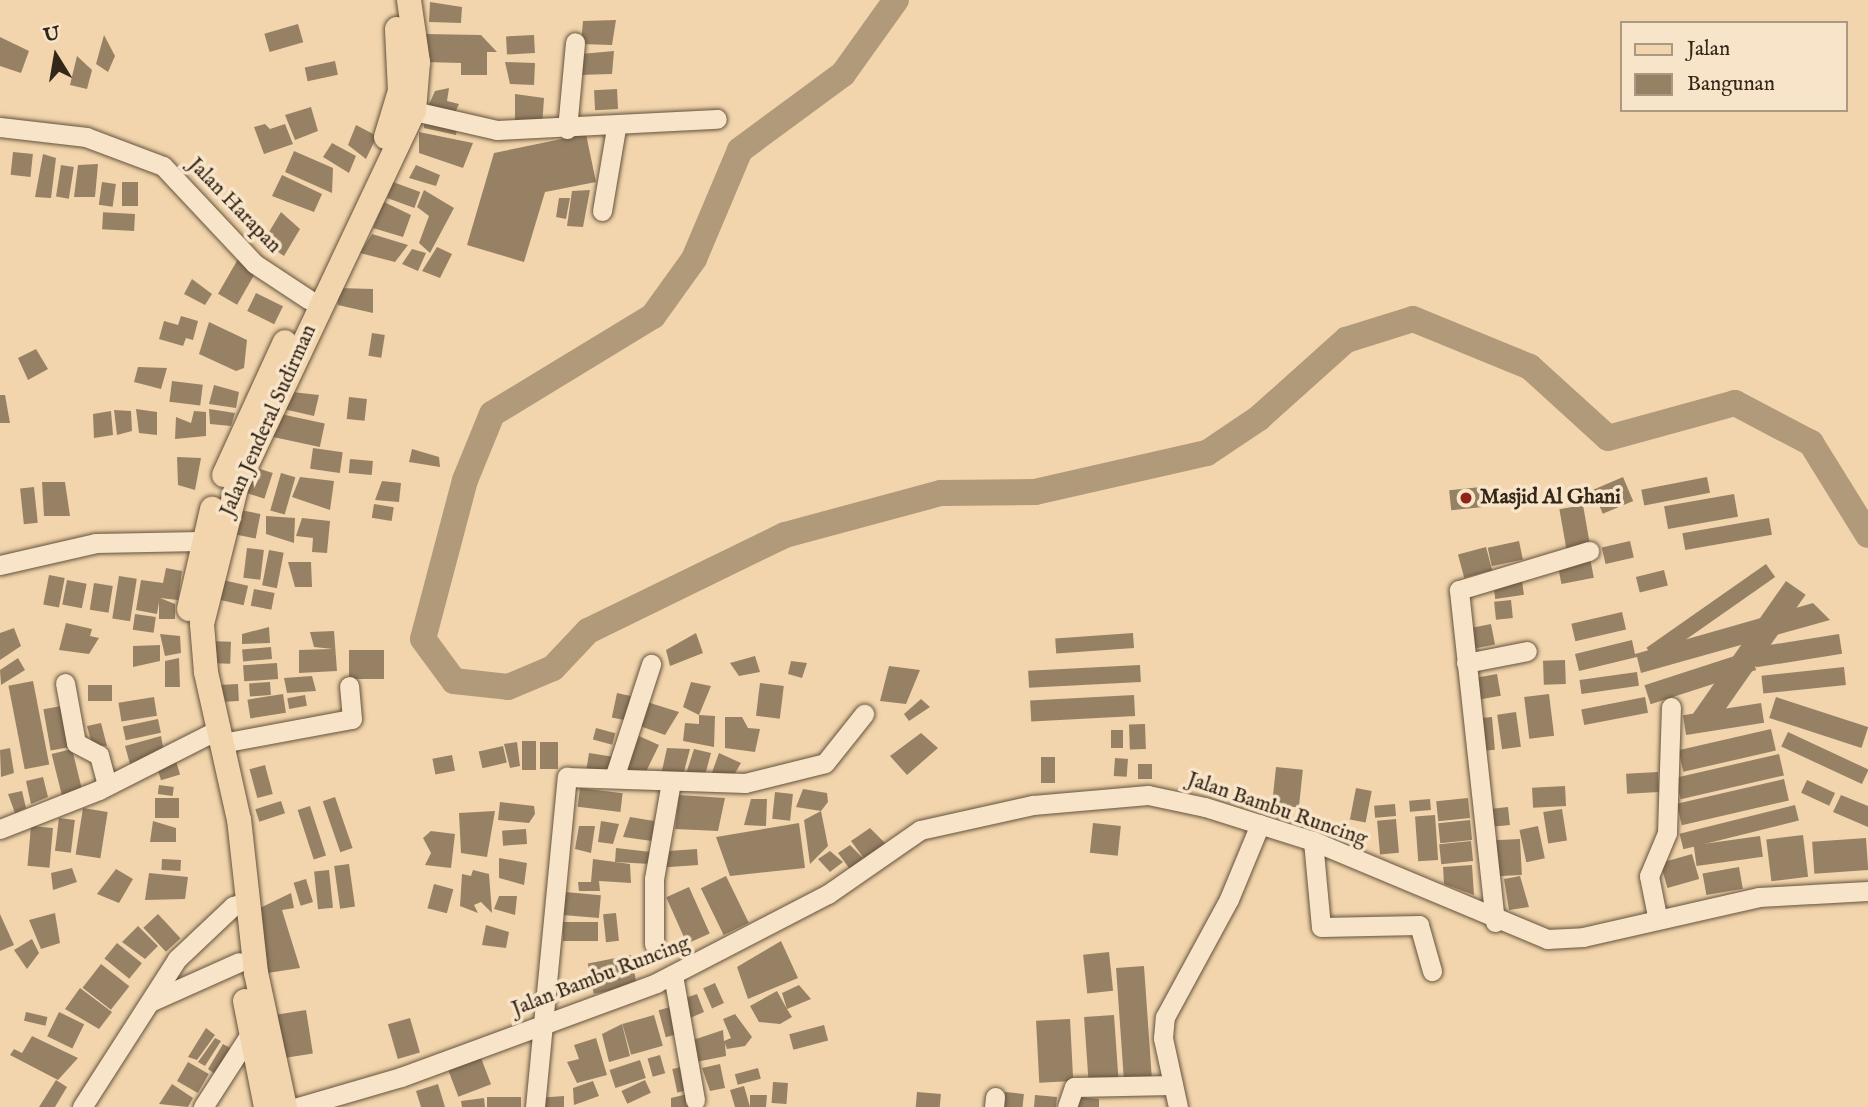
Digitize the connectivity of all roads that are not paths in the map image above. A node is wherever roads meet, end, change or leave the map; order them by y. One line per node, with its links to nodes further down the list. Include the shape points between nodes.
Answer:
1 (392, 0): 10 (main road, Jalan Jenderal Sudirman, via 400,62 397,112)
2 (409, 0): 4 (main road, Jalan Jenderal Sudirman, via 418,62)
3 (575, 42): 8 (street)
4 (414, 111): 8 (street, via 496,130); 11 (main road, Jalan Jenderal Sudirman)
5 (717, 119): 7 (street)
6 (0, 127): 10 (street, Jalan Harapan, via 86,137 163,166 255,264)
7 (616, 128): 8 (street); 9 (street)
8 (568, 129)
9 (602, 211)
10 (308, 299): 11 (main road, Jalan Jenderal Sudirman)
11 (274, 382): 12 (main road, Jalan Jenderal Sudirman); 22 (main road, Jalan Jenderal Sudirman, via 210,572 202,643)
12 (200, 541): 14 (street, via 96,542); 22 (main road, Jalan Jenderal Sudirman, via 188,614)
13 (1589, 551): 16 (street, via 1461,587)
14 (0, 565)
15 (1527, 651): 16 (street)
16 (1466, 663): 32 (street)
17 (651, 664): 23 (street)
18 (65, 683): 25 (street, via 76,743 99,755)
19 (349, 686): 22 (street, via 352,719)
20 (1671, 707): 31 (street, via 1667,833 1648,876)
21 (864, 714): 24 (street, via 825,763 745,783)
22 (215, 735): 25 (street); 30 (main road, Jalan Jenderal Sudirman)
23 (615, 775): 24 (street); 38 (street, via 572,775 564,781)
24 (671, 782): 33 (street, via 654,878)
25 (107, 785): 27 (street)
26 (1259, 824): 28 (street, Jalan Bambu Runcing); 36 (street, Jalan Bambu Runcing, via 1149,795 1095,796 959,818 920,830 828,894); 40 (street, via 1229,899 1165,1017)
27 (0, 829)
28 (1312, 842): 32 (street, Jalan Bambu Runcing); 35 (street, via 1321,927 1419,925)
29 (1868, 891): 31 (street, Jalan Bambu Runcing, via 1759,897)
30 (241, 904): 34 (main road, Jalan Jenderal Sudirman); 37 (street, via 177,959); 45 (main road, Jalan Jenderal Sudirman)
31 (1657, 916): 32 (street, Jalan Bambu Runcing, via 1567,939 1530,936)
32 (1495, 922)
33 (654, 944)
34 (239, 962): 37 (street); 39 (main road, Jalan Jenderal Sudirman)
35 (1432, 971)
36 (673, 975): 38 (street, Jalan Bambu Runcing); 41 (street)
37 (152, 1001): 42 (street)
38 (539, 1026): 46 (street, Jalan Bambu Runcing); 47 (street)
39 (250, 1034): 43 (street); 44 (main road, Jalan Jenderal Sudirman)
40 (1173, 1085): 48 (street, via 1074,1087); 49 (street)
41 (695, 1100)
42 (82, 1107)
43 (203, 1107)
44 (266, 1107)
45 (285, 1107)
46 (298, 1107)
47 (535, 1107)
48 (1067, 1107)
49 (1178, 1107)

